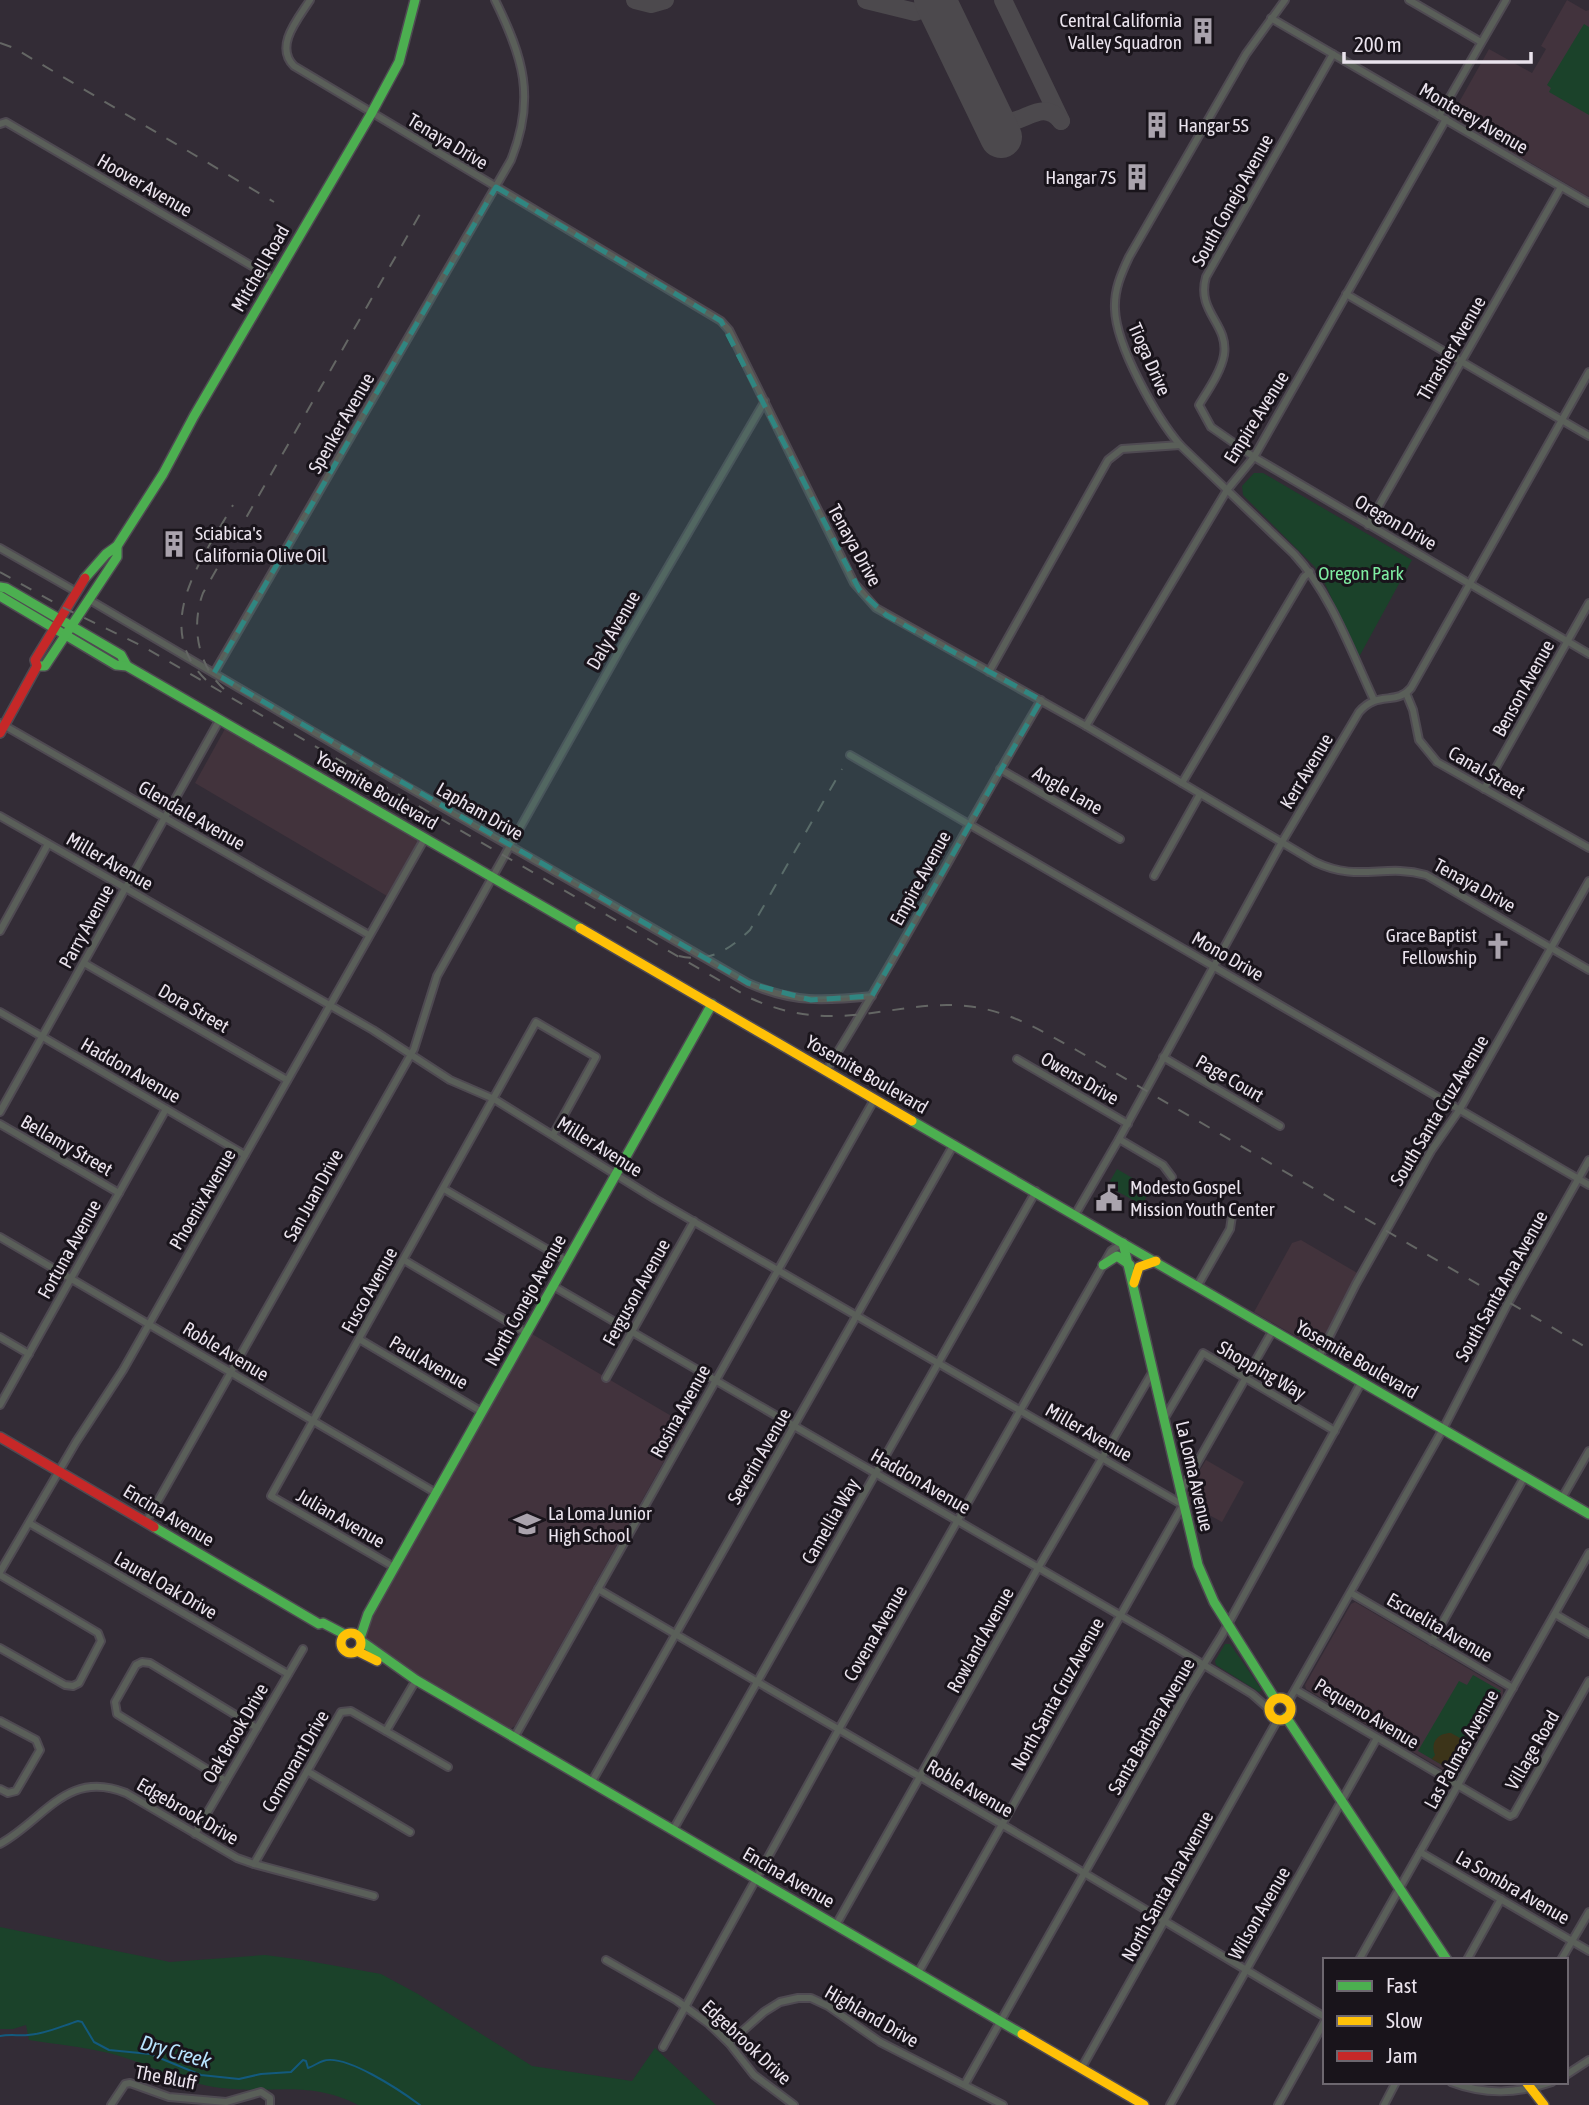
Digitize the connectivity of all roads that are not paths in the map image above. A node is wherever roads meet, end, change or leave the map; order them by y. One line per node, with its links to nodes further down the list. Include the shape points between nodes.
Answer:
1 (310, 0): 10 (street, Tenaya Drive, via 287,40 287,57 294,66)
2 (415, 0): 10 (main road, Mitchell Road, via 399,62)
3 (495, 0): 13 (street, Spenker Avenue, via 518,49 525,90 517,145)
4 (1286, 0): 7 (street, Tioga Drive)
5 (1409, 0): 8 (street)
6 (1506, 0): 8 (street, Empire Avenue)
7 (1271, 18): 9 (street, Monterey Avenue); 24 (street, Tioga Drive, via 1153,215 1116,290 1122,341 1153,407)
8 (1481, 42): 11 (street, Empire Avenue)
9 (1333, 54): 11 (street, Monterey Avenue); 21 (street, South Conejo Avenue, via 1206,277 1204,300 1222,333 1224,353)
10 (371, 114): 13 (street, Tenaya Drive); 16 (main road, Mitchell Road)
11 (1442, 118): 14 (street, Monterey Avenue); 17 (street, Empire Avenue)
12 (0, 124): 16 (street, Hoover Avenue, via 6,122)
13 (496, 187): 20 (street, Tenaya Drive, via 712,314 729,330); 46 (street, Spenker Avenue)
14 (1561, 187): 15 (street, Monterey Avenue); 18 (street, Thrasher Avenue)
15 (1589, 203)
16 (274, 279): 28 (main road, Mitchell Road)
17 (1346, 294): 18 (street); 25 (street, Empire Avenue)
18 (1462, 362): 22 (street); 27 (street, Thrasher Avenue)
19 (1589, 372): 22 (street)
20 (765, 401): 45 (street, Tenaya Drive, via 860,591 886,615); 65 (street, Daly Avenue)
21 (1199, 405): 25 (street, Oregon Drive, via 1211,427)
22 (1562, 420): 23 (street); 31 (street)
23 (1589, 436)
24 (1180, 445): 26 (street, Tioga Drive); 45 (street, via 1125,449 1109,458)
25 (1254, 457): 26 (street, Empire Avenue); 27 (street, Oregon Drive)
26 (1227, 489): 30 (street, Tioga Drive); 51 (street, Empire Avenue)
27 (1368, 525): 31 (street, Oregon Drive)
28 (117, 546): 33 (main road, Mitchell Road, via 108,550); 35 (main road, Mitchell Road, via 117,557)
29 (0, 548): 33 (street)
30 (1310, 572): 48 (street, Tioga Drive); 55 (street)
31 (1469, 584): 41 (street, Oregon Drive); 47 (street)
32 (0, 587): 37 (main road, Yosemite Boulevard)
33 (75, 591): 37 (main road, Mitchell Road)
34 (0, 596): 39 (main road, Yosemite Boulevard)
35 (88, 599): 38 (main road, Mitchell Road); 46 (street, Lapham Drive)
36 (1589, 603): 41 (street, Benson Avenue)
37 (58, 618): 38 (main road, Yosemite Boulevard); 39 (main road, Mitchell Road)
38 (70, 625): 40 (main road, Mitchell Road); 44 (main road, Yosemite Boulevard, via 121,655)
39 (52, 628): 40 (main road, Yosemite Boulevard); 43 (main road, Mitchell Road, via 35,660)
40 (64, 634): 43 (main road, Mitchell Road, via 45,666); 44 (main road, Yosemite Boulevard, via 116,665)
41 (1567, 641): 42 (street, Oregon Drive); 56 (street, Benson Avenue)
42 (1589, 654)
43 (37, 666): 52 (main road)
44 (127, 666): 50 (main road, Yosemite Boulevard)
45 (989, 672): 49 (street, Tenaya Drive)
46 (214, 673): 65 (street, Lapham Drive)
47 (1406, 693): 48 (street); 56 (street, Canal Street, via 1424,748 1437,762)
48 (1374, 700): 63 (street, Kerr Avenue, via 1359,712)
49 (1041, 701): 51 (street, Tenaya Drive); 54 (street, Empire Avenue)
50 (220, 719): 59 (street, Parry Avenue); 61 (main road, Yosemite Boulevard)
51 (1086, 726): 55 (street, Tenaya Drive)
52 (1, 727): 59 (street, Glendale Avenue)
53 (850, 755): 60 (street, Mono Drive)
54 (1000, 769): 60 (street, Empire Avenue); 62 (street, Angle Lane)
55 (1182, 783): 57 (street, Tenaya Drive)
56 (1484, 789): 66 (street, Canal Street)
57 (1200, 794): 63 (street, Tenaya Drive); 67 (street)
58 (0, 816): 64 (street, Miller Avenue)
59 (165, 818): 70 (street, Parry Avenue); 72 (street, Glendale Avenue)
60 (968, 825): 75 (street, Mono Drive); 77 (street, Empire Avenue)
61 (425, 838): 68 (main road, Yosemite Boulevard); 72 (street, Phoenix Avenue)
62 (1119, 839)
63 (1282, 842): 73 (street, Tenaya Drive, via 1338,871 1362,874 1398,869 1426,875); 75 (street, Kerr Avenue)
64 (48, 844): 70 (street, Miller Avenue); 71 (street)
65 (509, 846): 68 (street, Daly Avenue); 77 (street, Lapham Drive, via 764,990 811,1000)
66 (1589, 848)
67 (1154, 876)
68 (493, 877): 78 (main road, Yosemite Boulevard); 82 (street, San Juan Drive, via 437,976)
69 (1589, 881): 73 (street, South Santa Cruz Avenue)
70 (125, 888): 74 (street, Parry Avenue); 79 (street, Miller Avenue)
71 (0, 931)
72 (369, 935): 79 (street, Phoenix Avenue)
73 (1551, 947): 76 (street, Tenaya Drive); 90 (street, South Santa Cruz Avenue)
74 (84, 962): 81 (street, Parry Avenue); 86 (street, Dora Street)
75 (1213, 967): 83 (street, Kerr Avenue); 90 (street, Mono Drive)
76 (1589, 970)
77 (872, 996): 85 (street, Empire Avenue)
78 (712, 1004): 85 (main road, Yosemite Boulevard); 100 (main road, North Conejo Avenue)
79 (329, 1006): 82 (street, Miller Avenue); 86 (street, Phoenix Avenue)
80 (0, 1012): 81 (street, Haddon Avenue)
81 (42, 1037): 89 (street, Haddon Avenue); 91 (street, Parry Avenue)
82 (411, 1055): 87 (street, Miller Avenue); 133 (street, San Juan Drive)
83 (1163, 1057): 93 (street, Kerr Avenue); 94 (street, Page Court)
84 (1017, 1059): 93 (street, Owens Drive)
85 (827, 1071): 88 (main road, Yosemite Boulevard)
86 (287, 1080): 98 (street, Phoenix Avenue)
87 (494, 1100): 95 (street, Miller Avenue); 95 (street, Fusco Avenue, via 536,1022 596,1057); 104 (street, Fusco Avenue)
88 (874, 1100): 97 (main road, Yosemite Boulevard); 117 (street, Rosina Avenue)
89 (166, 1109): 98 (street, Haddon Avenue); 106 (street, Fortuna Avenue)
90 (1460, 1110): 102 (street, Mono Drive); 130 (street, South Santa Cruz Avenue, via 1431,1151)
91 (0, 1112)
92 (0, 1124): 106 (street, Bellamy Street)
93 (1128, 1124): 96 (street, Kerr Avenue)
94 (1280, 1126)
95 (553, 1135): 100 (street, Miller Avenue)
96 (1119, 1139): 101 (street, via 1161,1164); 107 (street, Kerr Avenue)
97 (954, 1144): 105 (main road, Yosemite Boulevard); 122 (street, Severin Avenue)
98 (245, 1155): 123 (street, Phoenix Avenue)
99 (1589, 1160): 102 (street, South Santa Ana Avenue)
100 (616, 1175): 109 (street, Miller Avenue); 113 (main road, North Conejo Avenue)
101 (1172, 1177)
102 (1579, 1179): 103 (street, Mono Drive); 144 (street, South Santa Ana Avenue)
103 (1589, 1185)
104 (444, 1189): 112 (street, Fusco Avenue); 113 (street)
105 (1036, 1191): 107 (main road, Yosemite Boulevard); 131 (street, Camellia Way)
106 (118, 1193): 118 (street, Fortuna Avenue)
107 (1075, 1215): 111 (main road, Yosemite Boulevard)
108 (1232, 1216): 120 (street, via 1231,1227)
109 (694, 1221): 117 (street, Miller Avenue); 125 (street, Ferguson Avenue)
110 (0, 1237): 118 (street, Roble Avenue)
111 (1123, 1243): 114 (main road, Yosemite Boulevard); 115 (street, Covena Avenue, via 1111,1250); 116 (main road, La Loma Avenue)
112 (404, 1260): 126 (street); 128 (street, Fusco Avenue)
113 (567, 1261): 121 (main road, North Conejo Avenue)
114 (1156, 1261): 119 (main road, via 1137,1269); 120 (main road, Yosemite Boulevard)
115 (1102, 1265): 116 (main road, via 1116,1256); 139 (street, Covena Avenue)
116 (1130, 1265): 119 (main road, La Loma Avenue)
117 (778, 1270): 122 (street, Miller Avenue); 136 (street, Rosina Avenue)
118 (71, 1278): 123 (street, Roble Avenue); 129 (street, Fortuna Avenue)
119 (1134, 1283): 132 (main road, La Loma Avenue)
120 (1198, 1285): 124 (main road, Yosemite Boulevard)
121 (553, 1286): 125 (street, Haddon Avenue); 126 (main road, North Conejo Avenue)
122 (857, 1315): 131 (street, Miller Avenue); 143 (street, Severin Avenue)
123 (149, 1324): 133 (street, Roble Avenue); 149 (street, Phoenix Avenue)
124 (1273, 1330): 130 (main road, Yosemite Boulevard); 135 (street)
125 (632, 1331): 134 (street, Ferguson Avenue); 136 (street, Haddon Avenue)
126 (527, 1333): 140 (main road, North Conejo Avenue)
127 (0, 1337): 129 (street)
128 (359, 1339): 140 (street, Paul Avenue); 142 (street, Fusco Avenue)
129 (29, 1354): 138 (street, Fortuna Avenue)
130 (1319, 1357): 137 (main road, Yosemite Boulevard)
131 (938, 1362): 139 (street, Miller Avenue); 150 (street, Camellia Way)
132 (1153, 1371): 141 (main road, La Loma Avenue); 148 (street, Rowland Avenue)
133 (231, 1372): 142 (street, Roble Avenue); 158 (street, San Juan Drive)
134 (606, 1378)
135 (1246, 1378): 141 (street, Shopping Way, via 1203,1353); 145 (street, Shopping Way); 153 (street)
136 (716, 1380): 143 (street, Haddon Avenue); 165 (street, Rosina Avenue)
137 (1361, 1383): 144 (main road, Yosemite Boulevard); 145 (street, Santa Barbara Avenue)
138 (0, 1405)
139 (1020, 1410): 148 (street, Miller Avenue); 159 (street, Covena Avenue)
140 (482, 1412): 152 (main road, North Conejo Avenue)
141 (1164, 1419): 153 (main road, La Loma Avenue)
142 (313, 1421): 152 (street, Roble Avenue); 154 (street, Fusco Avenue)
143 (794, 1426): 150 (street, Haddon Avenue); 171 (street, Severin Avenue)
144 (1443, 1429): 151 (main road, Yosemite Boulevard); 166 (street)
145 (1335, 1430): 170 (street, Santa Barbara Avenue)
146 (0, 1437): 149 (main road, Encina Avenue)
147 (1589, 1451): 155 (street)
148 (1102, 1458): 156 (street, Miller Avenue); 163 (street, Rowland Avenue)
149 (59, 1471): 158 (main road, Encina Avenue); 160 (street, Phoenix Avenue)
150 (876, 1473): 159 (street, Haddon Avenue); 183 (street, Camellia Way)
151 (1525, 1476): 155 (main road, Yosemite Boulevard); 175 (street)
152 (436, 1493): 162 (main road, North Conejo Avenue)
153 (1180, 1493): 156 (main road, La Loma Avenue)
154 (271, 1496): 162 (street, Julian Avenue)
155 (1562, 1498): 157 (main road, Yosemite Boulevard)
156 (1182, 1506): 169 (street, North Santa Cruz Avenue); 170 (main road, La Loma Avenue, via 1201,1573)
157 (1589, 1514)
158 (146, 1521): 173 (main road, Encina Avenue, via 321,1627)
159 (958, 1521): 163 (street, Haddon Avenue); 192 (street, Covena Avenue)
160 (29, 1523): 164 (street, Phoenix Avenue); 180 (street, Laurel Oak Drive)
161 (1589, 1553): 168 (street, Las Palmas Avenue)
162 (394, 1567): 167 (main road, North Conejo Avenue)
163 (1038, 1568): 169 (street, Haddon Avenue); 198 (street, Rowland Avenue)
164 (0, 1573): 176 (street, via 100,1635 100,1645 73,1686)
165 (598, 1589): 171 (street, Roble Avenue); 194 (street, Rosina Avenue)
166 (1350, 1593): 175 (street, Escuelita Avenue); 185 (street)
167 (368, 1614): 173 (main road, North Conejo Avenue); 174 (main road, North Conejo Avenue)
168 (1555, 1614): 172 (street); 184 (street, Las Palmas Avenue)
169 (1119, 1615): 179 (street, Haddon Avenue); 204 (street, North Santa Cruz Avenue)
170 (1227, 1624): 179 (street, Santa Barbara Avenue); 186 (main road, La Loma Avenue)
171 (676, 1634): 183 (street, Roble Avenue); 200 (street, Severin Avenue)
172 (1589, 1634)
173 (346, 1637): 174 (main road, Encina Avenue, via 355,1634); 178 (main road, Encina Avenue, via 348,1653)
174 (360, 1640): 178 (main road, North Conejo Avenue); 181 (main road, Encina Avenue)
175 (1432, 1641): 184 (street, Escuelita Avenue)
176 (0, 1648)
177 (303, 1649): 180 (street, Oak Brook Drive)
178 (357, 1651): 181 (main road, Encina Avenue)
179 (1204, 1665): 188 (street, Haddon Avenue); 211 (street, Santa Barbara Avenue)
180 (288, 1674): 191 (street, Oak Brook Drive)
181 (415, 1680): 193 (street); 194 (main road, Encina Avenue)
182 (1589, 1681): 201 (street, Village Road, via 1513,1815)
183 (757, 1682): 192 (street, Roble Avenue); 205 (street, Camellia Way)
184 (1513, 1688): 201 (street, Las Palmas Avenue)
185 (1296, 1690): 187 (street); 195 (street, Pequeno Avenue)
186 (1275, 1699): 187 (main road); 188 (main road)
187 (1288, 1702): 189 (main road, via 1290,1711)
188 (1269, 1709): 189 (main road)
189 (1282, 1718): 203 (main road); 217 (street, North Santa Ana Avenue)
190 (0, 1720): 202 (street, via 39,1746 19,1788 13,1793)
191 (257, 1728): 199 (street, Oak Brook Drive); 199 (street, via 146,1662 136,1665 115,1702 117,1714)
192 (839, 1729): 198 (street, Roble Avenue); 212 (street, Covena Avenue)
193 (386, 1731): 196 (street); 197 (street, Cormorant Drive, via 344,1711)
194 (514, 1738): 200 (main road, Encina Avenue)
195 (1377, 1738): 201 (street, Pequeno Avenue); 203 (street, Wilson Avenue)
196 (448, 1767)
197 (307, 1771): 206 (street); 210 (street, Cormorant Drive)
198 (920, 1777): 204 (street, Roble Avenue); 218 (street, Rowland Avenue)
199 (226, 1781): 207 (street, Oak Brook Drive)
200 (591, 1783): 205 (main road, Encina Avenue)
201 (1458, 1786): 209 (street, Las Palmas Avenue)
202 (0, 1789)
203 (1342, 1800): 213 (main road); 226 (street, Wilson Avenue)
204 (1002, 1824): 211 (street, Roble Avenue); 227 (street, North Santa Cruz Avenue)
205 (673, 1830): 212 (main road, Encina Avenue)
206 (410, 1832)
207 (195, 1834): 208 (street, Edgebrook Drive, via 126,1793 98,1786 61,1797); 210 (street, Edgebrook Drive)
208 (0, 1844)
209 (1420, 1852): 213 (street, Las Palmas Avenue); 215 (street, La Sombra Avenue)
210 (254, 1864): 214 (street, Edgebrook Drive)
211 (1085, 1873): 217 (street, Roble Avenue); 230 (street, Santa Barbara Avenue)
212 (757, 1879): 218 (main road, Encina Avenue); 228 (street, Covena Avenue)
213 (1400, 1888): 221 (street, Las Palmas Avenue); 222 (main road)
214 (374, 1896)
215 (1501, 1899): 219 (street, La Sombra Avenue); 223 (street)
216 (1589, 1912): 219 (street)
217 (1166, 1921): 226 (street, Roble Avenue); 235 (street, North Santa Ana Avenue)
218 (836, 1925): 227 (main road, Encina Avenue)
219 (1573, 1941): 220 (street, La Sombra Avenue); 224 (street)
220 (1589, 1951)
221 (1361, 1958)
222 (1446, 1958)
223 (1468, 1958)
224 (1563, 1958)
225 (606, 1960): 228 (street, Edgebrook Drive)
226 (1245, 1969): 229 (street, Roble Avenue); 248 (street, Wilson Avenue)
227 (918, 1973): 230 (main road, Encina Avenue)
228 (686, 2007): 232 (street, Edgebrook Drive); 233 (street, Covena Avenue)
229 (1323, 2018)
230 (1001, 2021): 235 (main road, Encina Avenue); 237 (street, Santa Barbara Avenue)
231 (1323, 2023): 249 (street)
232 (729, 2043): 237 (street, Highland Drive, via 780,2002 807,1998 825,2004 885,2045); 245 (street, Edgebrook Drive, via 754,2075)
233 (663, 2047)
234 (1589, 2060): 236 (street)
235 (1081, 2069): 247 (main road, Encina Avenue)
236 (1568, 2075)
237 (965, 2084): 246 (street, Highland Drive)
238 (1395, 2084): 250 (street)
239 (1458, 2084): 240 (street, via 1488,2092)
240 (1528, 2085): 251 (main road)
241 (169, 2097): 242 (street, The Bluff, via 130,2083); 243 (street); 244 (street, The Bluff, via 226,2102 255,2092 267,2094)
242 (111, 2105)
243 (166, 2105)
244 (270, 2105)
245 (794, 2105)
246 (1003, 2105)
247 (1144, 2105)
248 (1170, 2105)
249 (1278, 2105)
250 (1384, 2105)
251 (1544, 2105)

